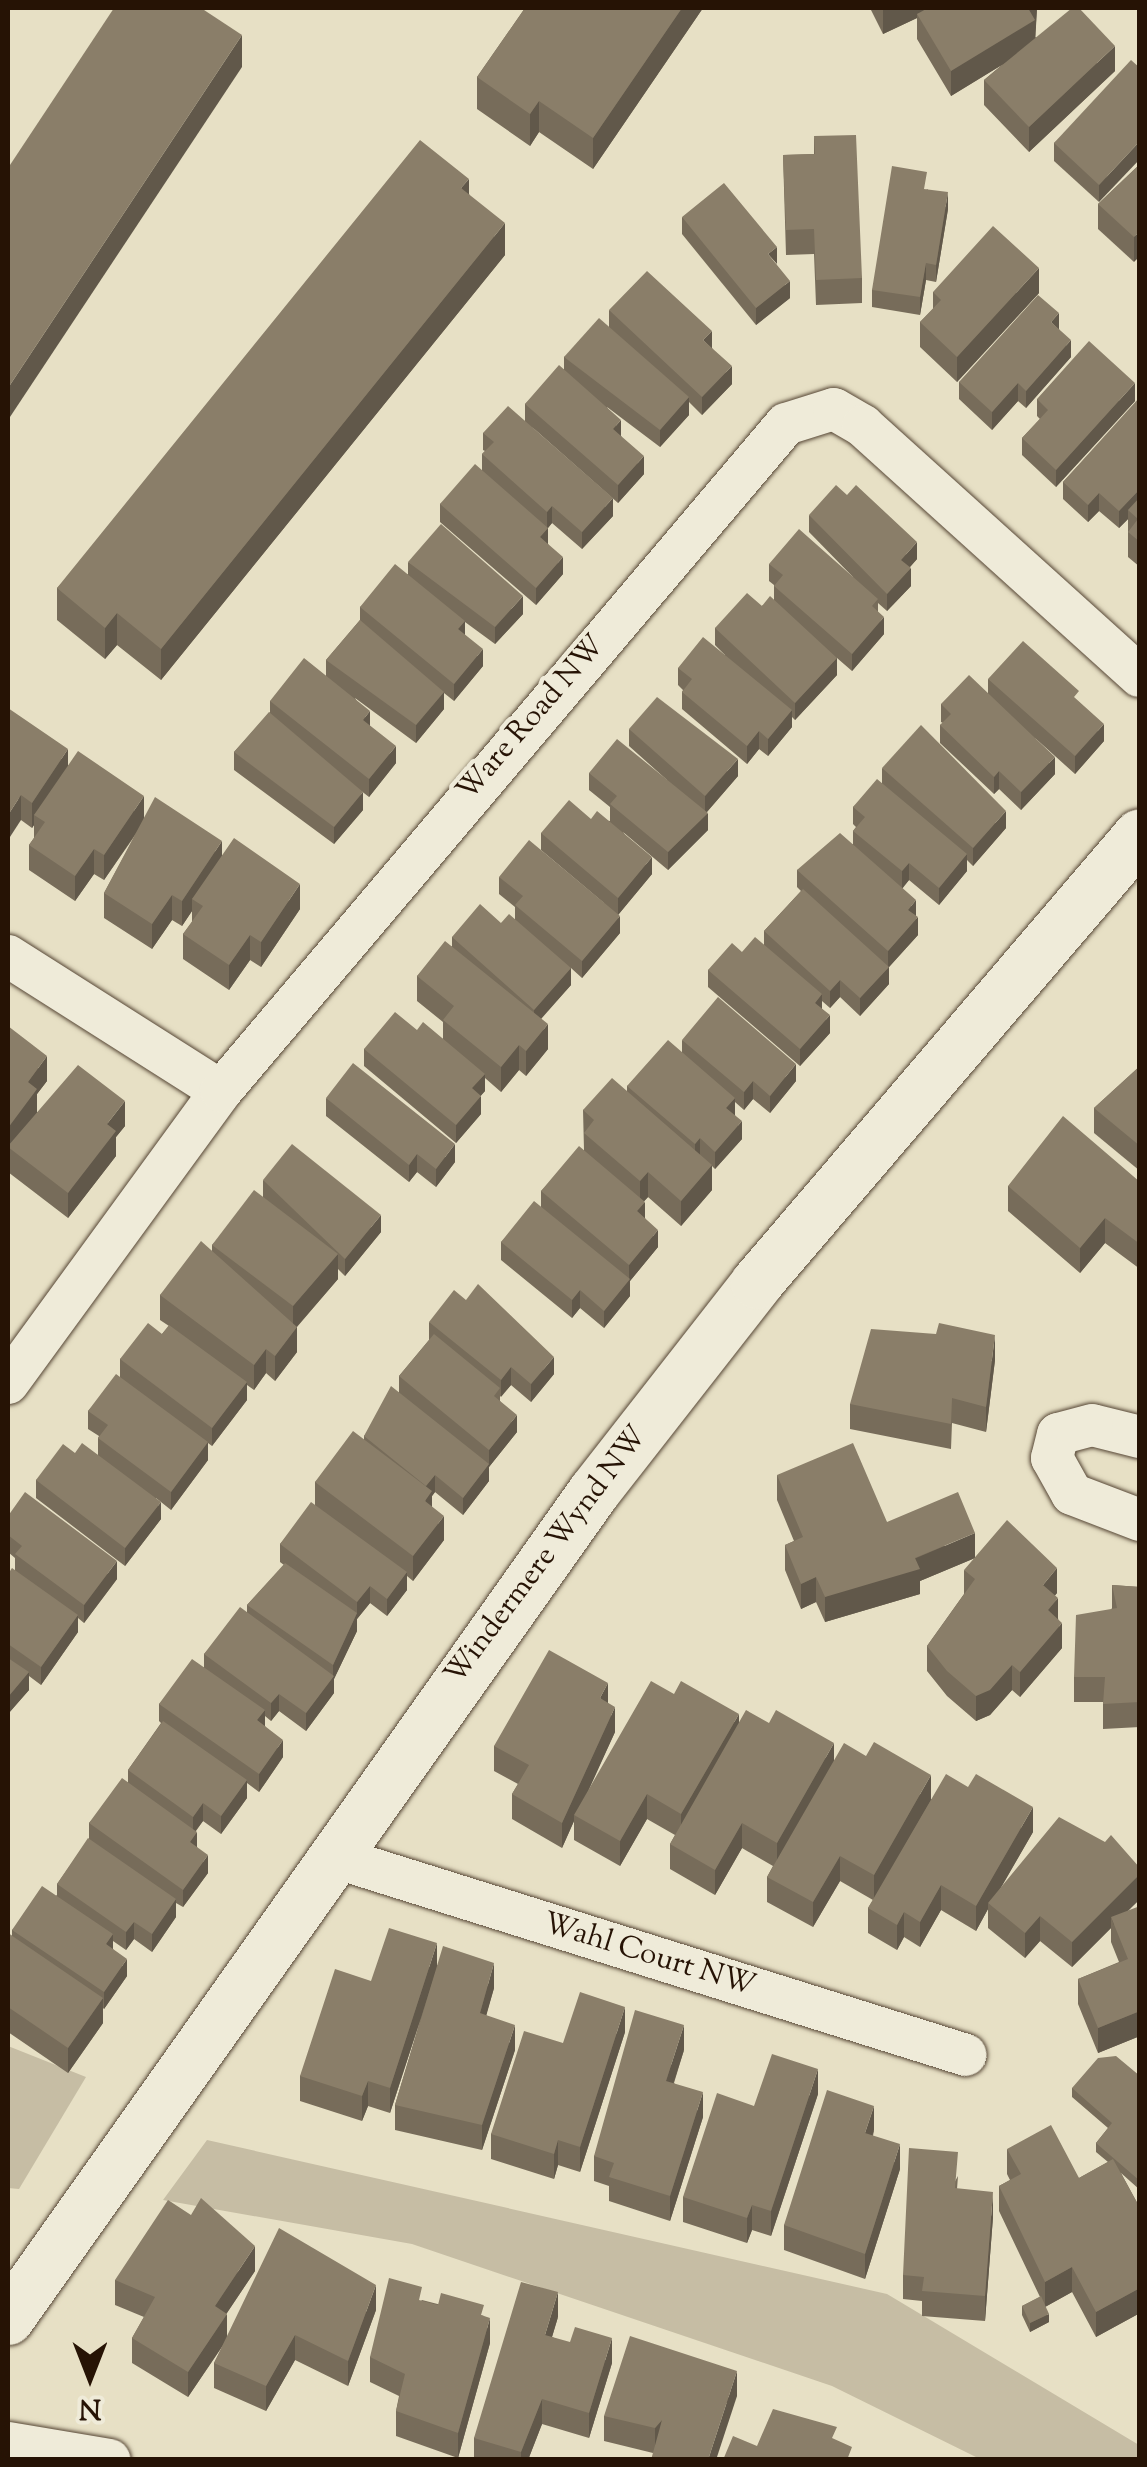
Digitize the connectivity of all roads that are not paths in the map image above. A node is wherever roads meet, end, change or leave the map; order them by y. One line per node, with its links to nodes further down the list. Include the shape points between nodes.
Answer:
1 (1140, 676): 4 (street, Ware Road NW, via 863,426 834,409 811,410 786,424)
2 (1140, 834): 8 (street, Windermere Wynd NW, via 745,1297 461,1668)
3 (8, 956): 4 (street)
4 (221, 1091): 5 (street, Ware Road NW)
5 (8, 1383)
6 (1140, 1437): 7 (street, via 1092,1426 1058,1434 1052,1458 1072,1494)
7 (1140, 1520)
8 (332, 1856): 9 (street, Wahl Court NW); 10 (street, Windermere Wynd NW)
9 (966, 2056)
10 (8, 2319)
11 (8, 2443): 12 (street)
12 (110, 2460)

